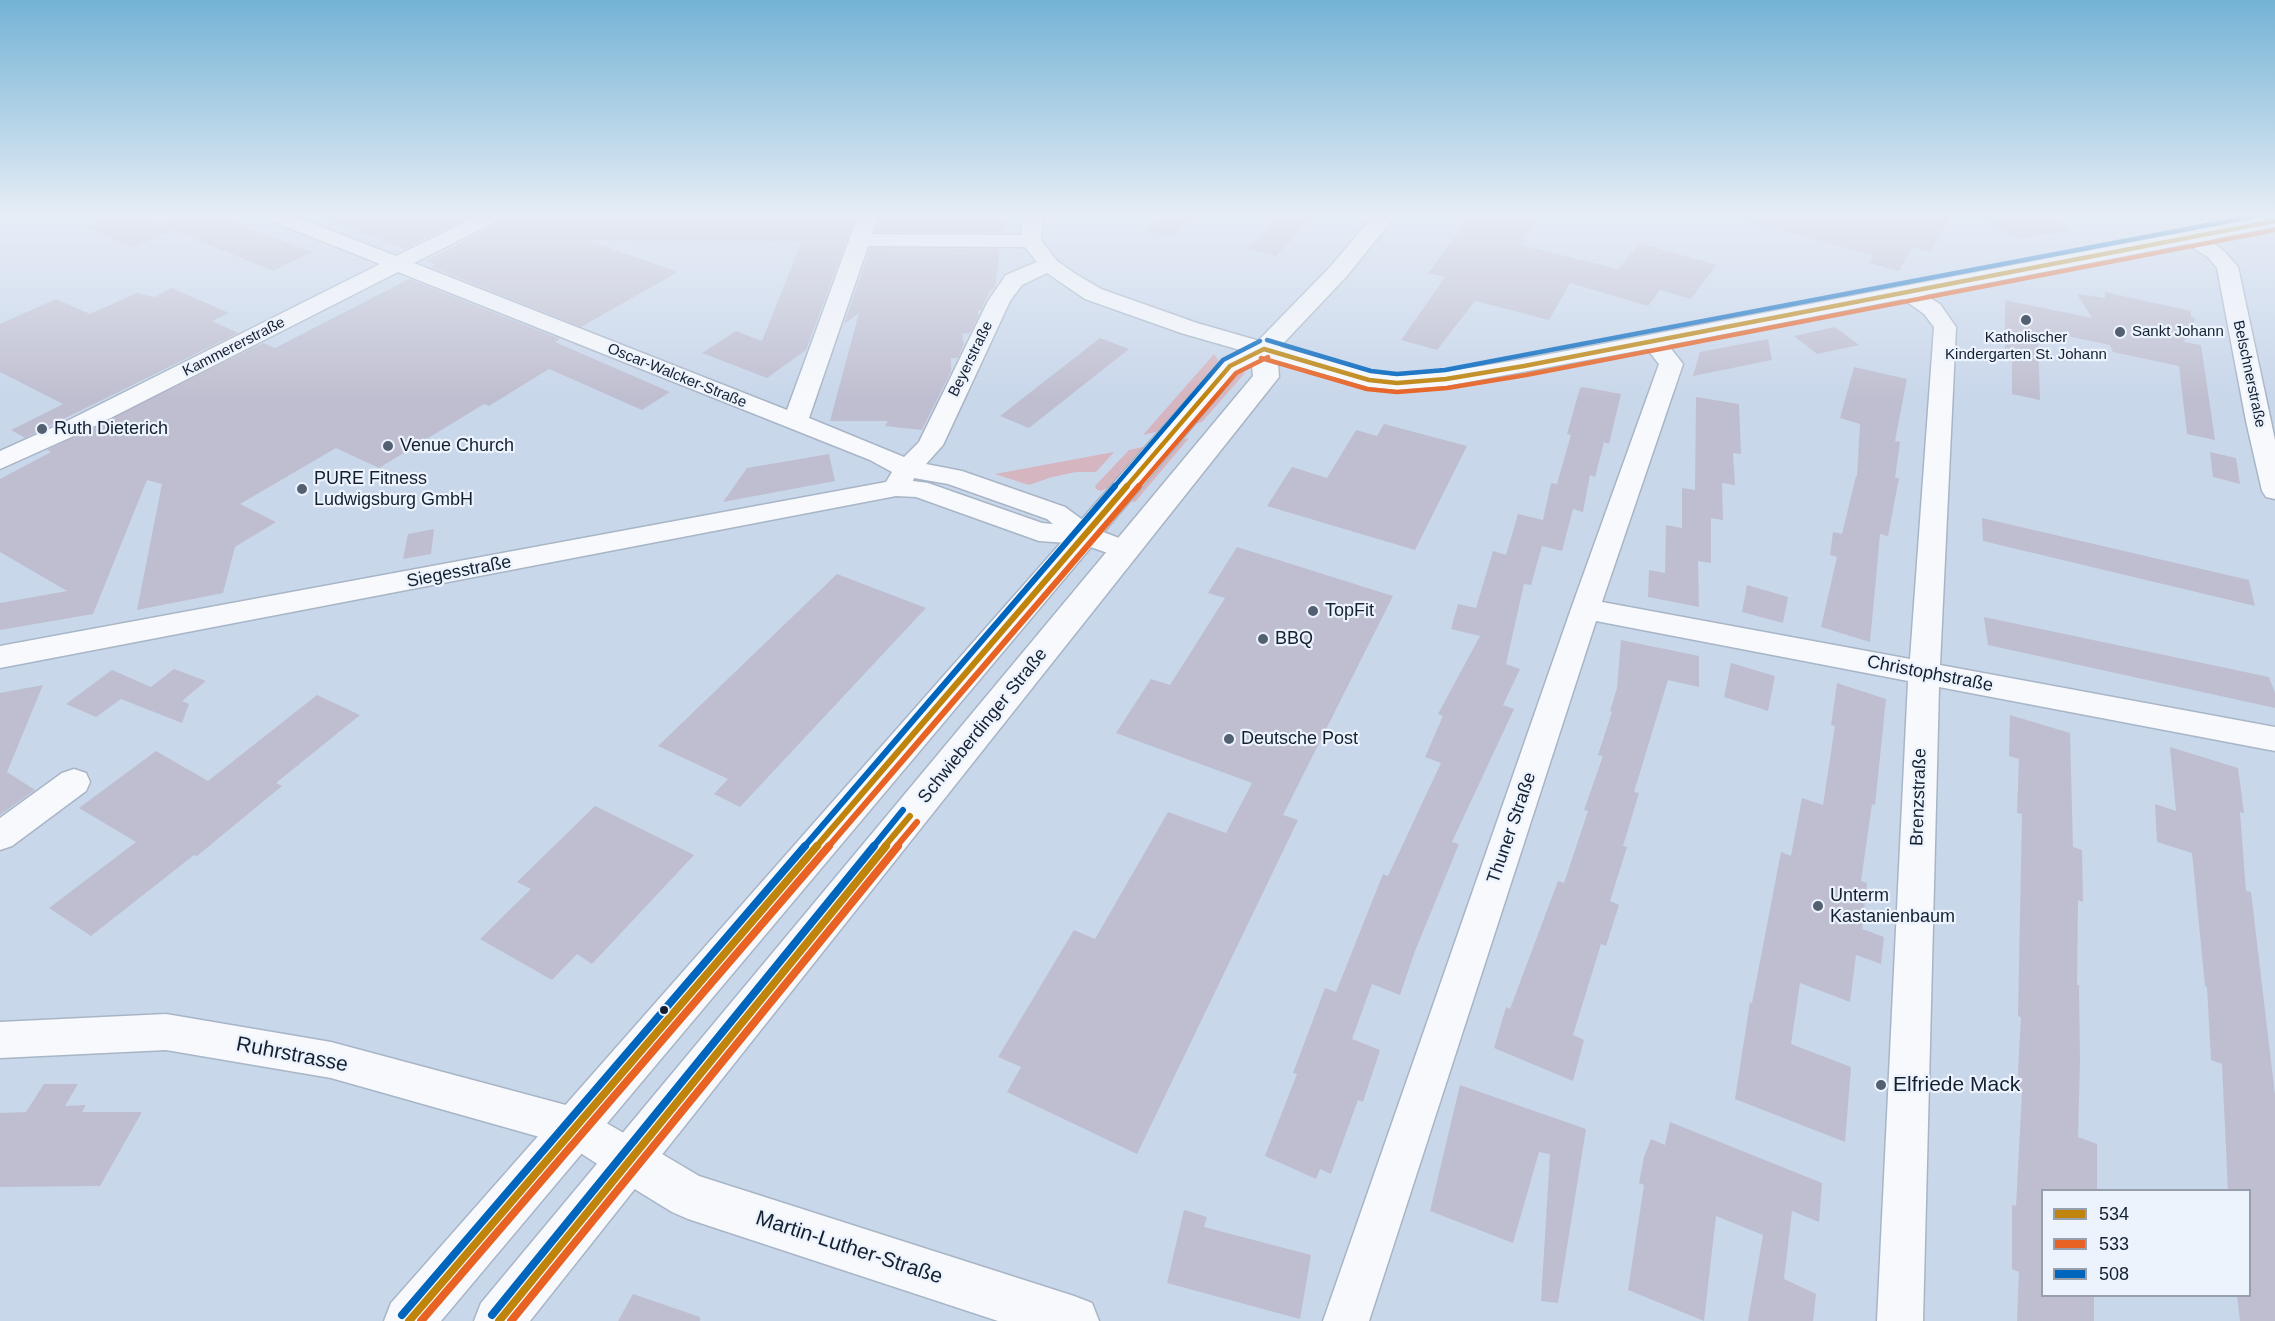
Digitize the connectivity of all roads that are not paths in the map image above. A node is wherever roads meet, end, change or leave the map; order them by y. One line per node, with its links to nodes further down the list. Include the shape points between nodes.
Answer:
1 (377, 275): 14 (street, Kammererstraße)
2 (420, 275): 12 (street, Oscar-Walcker-Straße)
3 (849, 275): 12 (street)
4 (1026, 275): 15 (street, Beyerstraße, via 1014,280 999,301 930,445)
5 (1064, 275): 11 (street, via 1114,303)
6 (1335, 275): 11 (main road)
7 (1998, 275): 9 (street)
8 (2229, 275): 13 (street, Belschnerstraße)
9 (1906, 292): 10 (street); 21 (street, Brenzstraße, via 1932,309 1945,327)
10 (1653, 341): 11 (street, via 1464,376 1397,383 1369,380); 19 (street, Thuner Straße, via 1671,364)
11 (1264, 349): 17 (main road, via 1230,366); 18 (main road, Schwieberdinger Straße, via 1266,377)
12 (795, 423): 15 (street, Oscar-Walcker-Straße, via 879,455)
13 (2266, 423): 16 (street, Belschnerstraße)
14 (0, 461)
15 (901, 478): 17 (street, Oscar-Walcker-Straße, via 919,489 1039,532); 20 (street, Siegesstraße)
16 (2275, 490)
17 (1085, 535): 18 (street, Oscar-Walcker-Straße); 26 (main road)
18 (1125, 550): 27 (main road, Schwieberdinger Straße)
19 (1585, 609): 21 (street, Christophstraße); 31 (street, Thuner Straße)
20 (0, 657)
21 (1924, 673): 22 (street, Christophstraße); 32 (street, Brenzstraße)
22 (2275, 739)
23 (74, 782): 24 (street)
24 (0, 836)
25 (0, 1040): 26 (street, Ruhrstrasse, via 166,1032 331,1060)
26 (577, 1128): 27 (street, Ruhrstrasse); 28 (main road)
27 (631, 1161): 29 (main road, Schwieberdinger Straße); 30 (main road, Martin-Luther-Straße, via 688,1196)
28 (409, 1321)
29 (499, 1321)
30 (1074, 1321)
31 (1346, 1321)
32 (1900, 1321)

